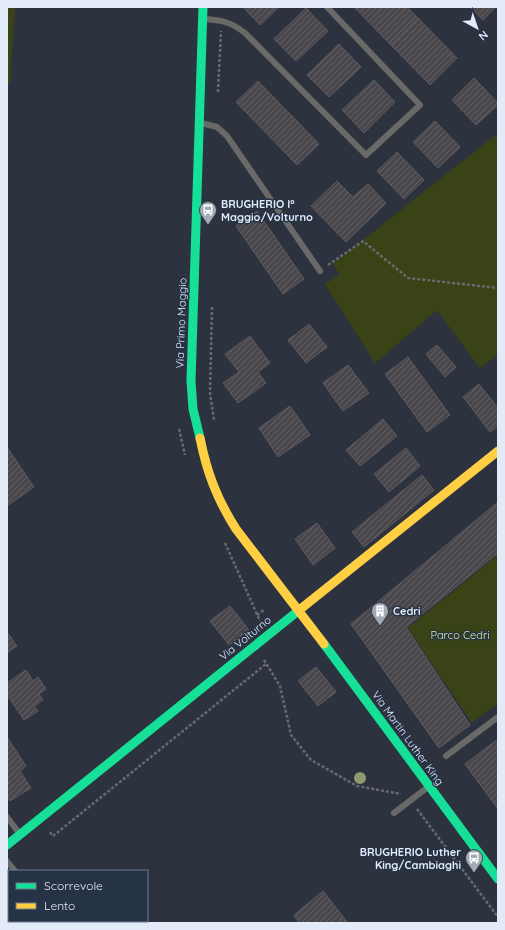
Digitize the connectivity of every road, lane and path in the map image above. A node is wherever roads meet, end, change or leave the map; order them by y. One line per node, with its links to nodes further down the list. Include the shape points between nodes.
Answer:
1 (203, 7): 3 (street, Via Primo Maggio)
2 (327, 7): 4 (lane, via 420,105 366,155 245,33)
3 (202, 18): 4 (lane); 6 (street, Via Primo Maggio)
4 (222, 20): 5 (path)
5 (218, 96)
6 (199, 123): 7 (lane, via 217,127 227,136); 13 (street, Via Primo Maggio, via 191,381 199,440 217,496 229,518 275,582)
7 (320, 270): 8 (path, via 364,241 408,278)
8 (498, 288)
9 (212, 305): 10 (path, via 210,393)
10 (214, 421)
11 (498, 451): 13 (street, Via Volturno)
12 (264, 610): 14 (path)
13 (299, 610): 19 (street, Via Martin Luther King); 23 (street, Via Volturno)
14 (257, 615)
15 (269, 654): 16 (path, via 263,659)
16 (266, 664): 20 (path, via 280,686 291,735 311,760 357,786 407,795); 24 (path, via 53,836 50,832)
17 (498, 717): 18 (lane)
18 (446, 756)
19 (429, 786): 20 (lane); 28 (street, Via Martin Luther King)
20 (411, 800): 21 (lane); 29 (path)
21 (394, 813)
22 (7, 817): 23 (lane)
23 (20, 835): 25 (street, Via Volturno)
24 (44, 836)
25 (7, 845)
26 (7, 861): 27 (lane)
27 (14, 870)
28 (498, 879)
29 (498, 917)

